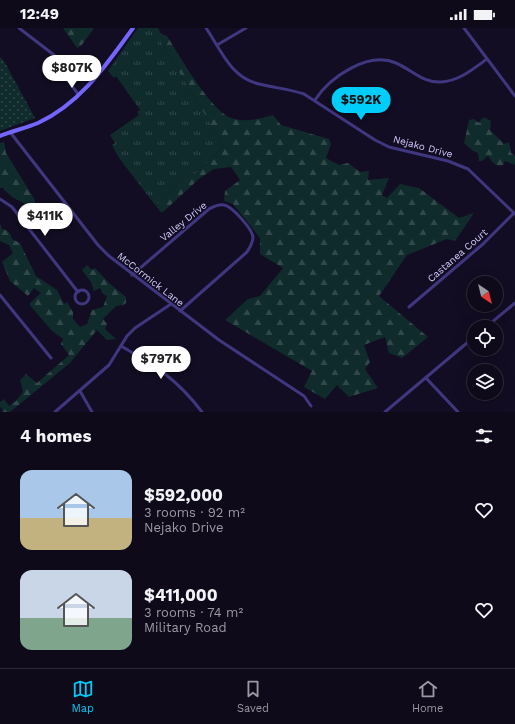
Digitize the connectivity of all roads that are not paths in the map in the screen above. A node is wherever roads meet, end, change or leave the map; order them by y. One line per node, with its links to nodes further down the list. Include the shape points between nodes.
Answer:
1 (19, 28): 8 (street, via 54,55)
2 (133, 28): 8 (main road, via 96,79)
3 (206, 28): 6 (street, Nejako Drive)
4 (246, 28): 6 (street)
5 (464, 28): 7 (street)
6 (217, 45): 10 (street, Nejako Drive, via 234,70 248,81 292,90)
7 (487, 59): 9 (street); 10 (street, via 452,81 440,82 417,76 384,59 372,61 341,73 322,89)
8 (78, 94): 11 (main road, via 65,106 39,122)
9 (515, 96)
10 (315, 100): 14 (street, Nejako Drive, via 389,147 448,161 468,169)
11 (10, 132): 12 (main road); 15 (street, McCormick Lane, via 98,245)
12 (0, 136)
13 (0, 199): 16 (street, via 12,207)
14 (514, 214): 20 (street, Castanea Court)
15 (132, 275): 19 (street, McCormick Lane); 21 (street, Valley Drive, via 208,209 224,205 232,209 253,236 252,244 247,252)
16 (78, 292): 16 (street, via 87,292 89,297 86,302 81,304 76,300)
17 (0, 294): 25 (street)
18 (515, 302): 22 (street)
19 (171, 304): 21 (street, McCormick Lane); 24 (street, via 135,328)
20 (409, 307)
21 (180, 311): 28 (street, McCormick Lane, via 304,396)
22 (494, 320)
23 (467, 343): 26 (street)
24 (121, 346): 27 (street, via 109,365); 31 (street, via 178,383)
25 (51, 358)
26 (426, 378): 32 (street); 33 (street)
27 (80, 390): 29 (street); 30 (street)
28 (311, 406)
29 (55, 412)
30 (92, 412)
31 (202, 412)
32 (385, 412)
33 (458, 412)

